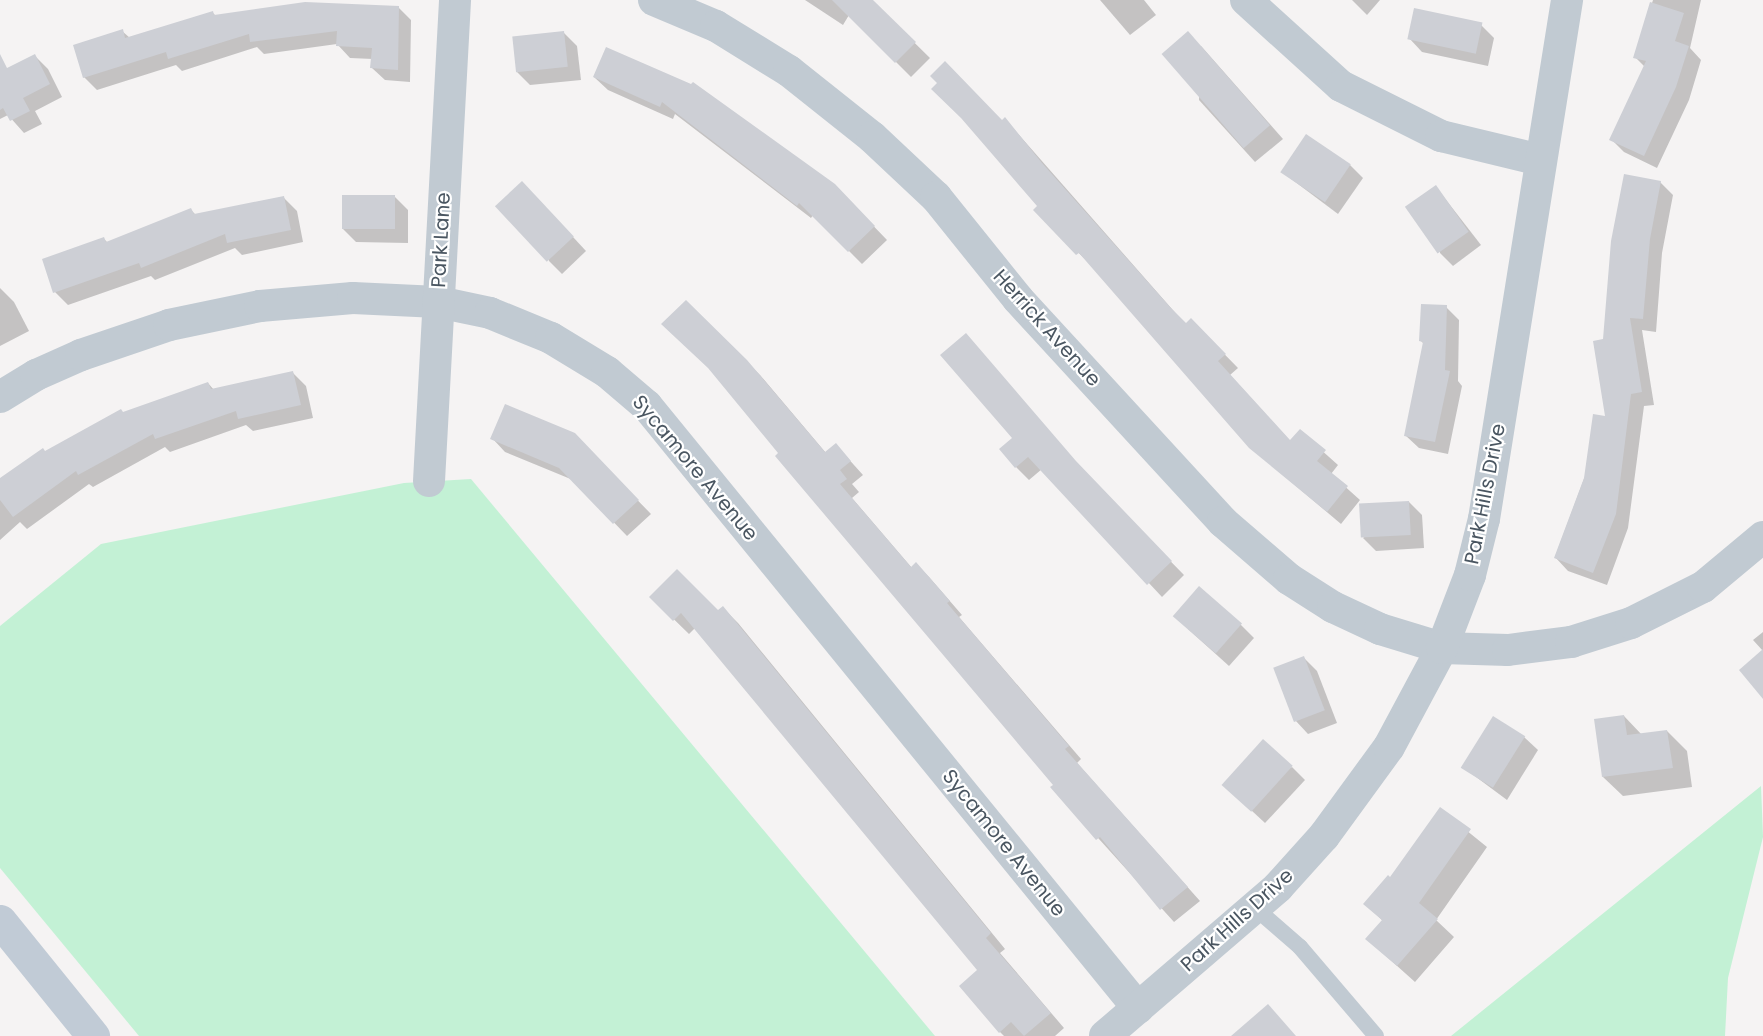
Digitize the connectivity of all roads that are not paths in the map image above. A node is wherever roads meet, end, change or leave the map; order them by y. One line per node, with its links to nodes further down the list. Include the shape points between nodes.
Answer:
1 (455, 0): 6 (street, Park Lane)
2 (654, 0): 10 (street, Herrick Avenue, via 716,27 789,71 872,137 936,197 1018,299 1223,522 1289,579 1333,607 1380,629)
3 (1246, 0): 5 (street, via 1341,86 1441,136)
4 (1567, 0): 5 (street, Park Hills Drive)
5 (1540, 160): 10 (street, Park Hills Drive, via 1484,519 1470,575)
6 (438, 302): 7 (street, Sycamore Avenue, via 353,298 283,304 169,325 81,355 36,375); 8 (street, Park Lane); 13 (street, Sycamore Avenue, via 490,314 551,338 607,372 647,406)
7 (0, 398)
8 (429, 481)
9 (1763, 537): 10 (street, Herrick Avenue, via 1703,587 1631,623 1571,642 1508,650)
10 (1442, 648): 11 (street, Park Hills Drive, via 1382,756 1324,836)
11 (1254, 907): 13 (street, Park Hills Drive); 16 (lane, via 1300,947)
12 (0, 921): 14 (main road)
13 (1138, 1008): 15 (street, Park Hills Drive)
14 (93, 1036)
15 (1105, 1036)
16 (1376, 1036)

